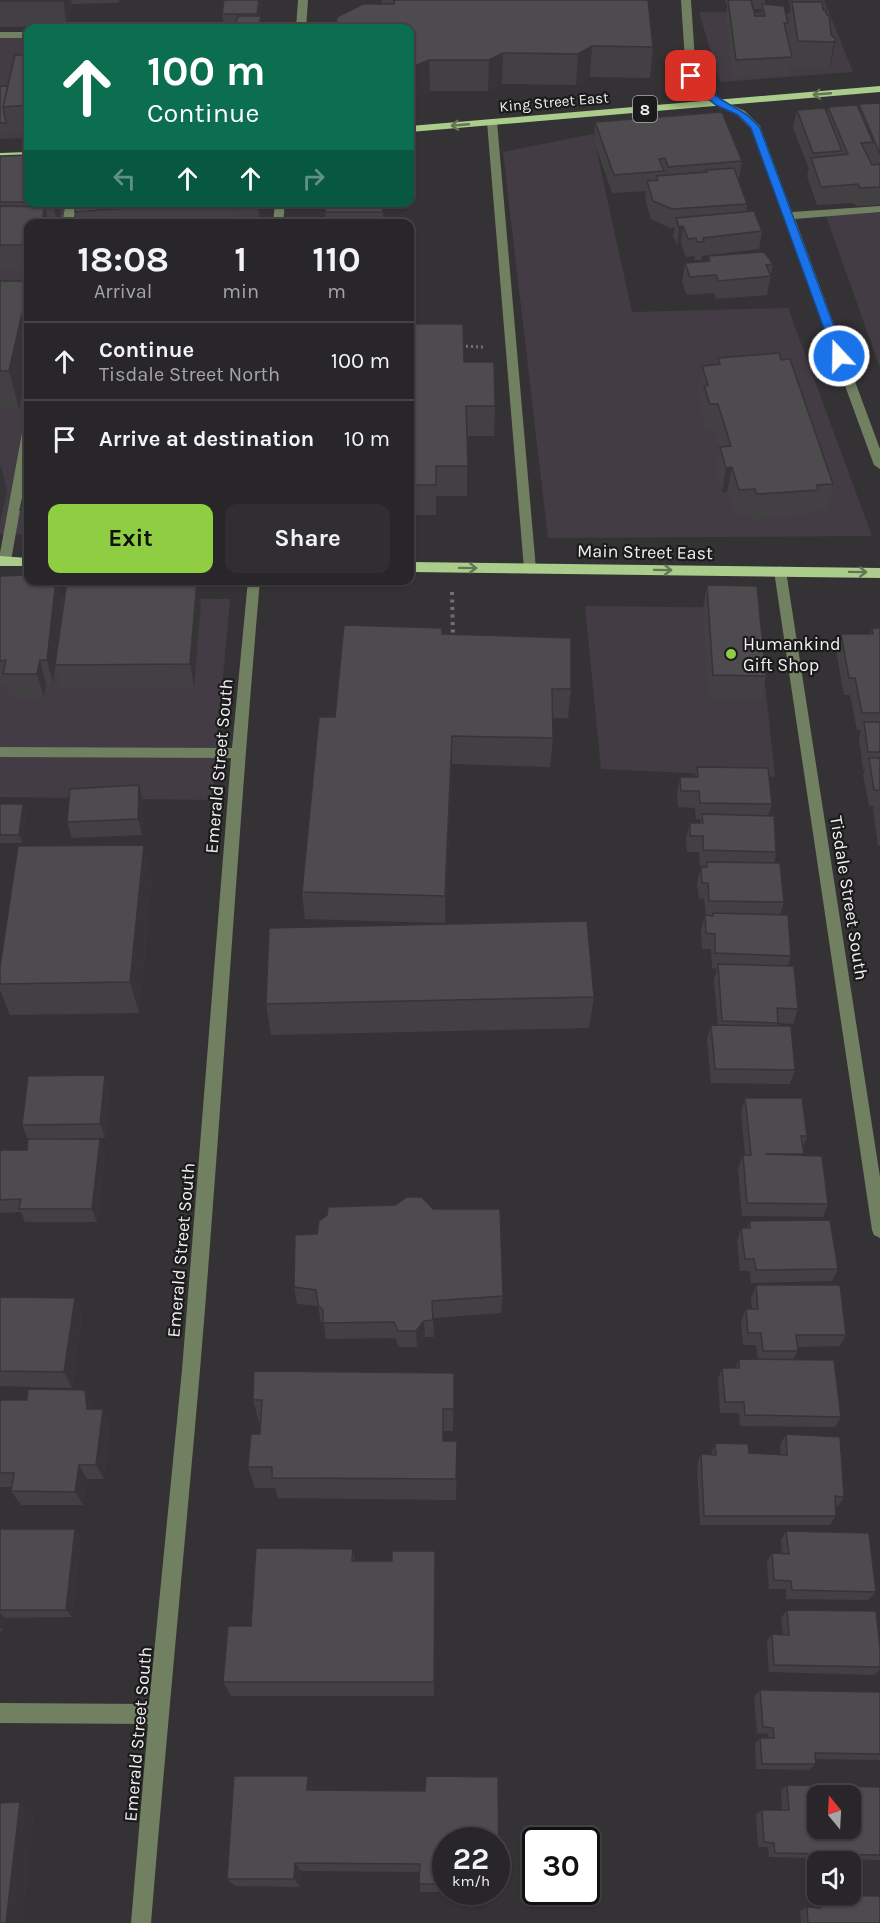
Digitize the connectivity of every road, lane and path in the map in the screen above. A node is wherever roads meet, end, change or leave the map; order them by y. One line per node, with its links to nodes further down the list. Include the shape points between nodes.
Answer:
1 (303, 0): 3 (street)
2 (686, 0): 7 (street, via 691,76)
3 (300, 24)
4 (0, 34): 5 (street)
5 (24, 35)
6 (880, 89): 7 (main road, King Street East / 8, one-way to 7)
7 (719, 103): 8 (main road, King Street East / 8); 13 (street, via 741,113 756,128)
8 (492, 122): 9 (main road, King Street East / 8, one-way to 9); 15 (street)
9 (414, 129)
10 (24, 154): 11 (main road)
11 (0, 156)
12 (880, 210): 13 (street)
13 (787, 216): 17 (street)
14 (456, 346): 15 (path, via 480,346)
15 (512, 359): 22 (street)
16 (24, 453): 18 (street)
17 (880, 465)
18 (2, 561): 19 (main road)
19 (24, 562)
20 (414, 567): 21 (main road, Main Street East)
21 (452, 568): 22 (main road, Main Street East, one-way to 22); 26 (path)
22 (530, 568): 23 (main road, Main Street East, one-way to 23)
23 (780, 571): 24 (main road, Main Street East, one-way to 24); 29 (street, Tisdale Street South)
24 (880, 573)
25 (254, 585): 28 (street, Emerald Street South)
26 (453, 642)
27 (0, 752): 28 (street)
28 (238, 753): 31 (street, Emerald Street South, via 208,1170)
29 (880, 1230)
30 (0, 1713): 31 (street)
31 (158, 1714): 32 (street, Emerald Street South)
32 (141, 1923)

